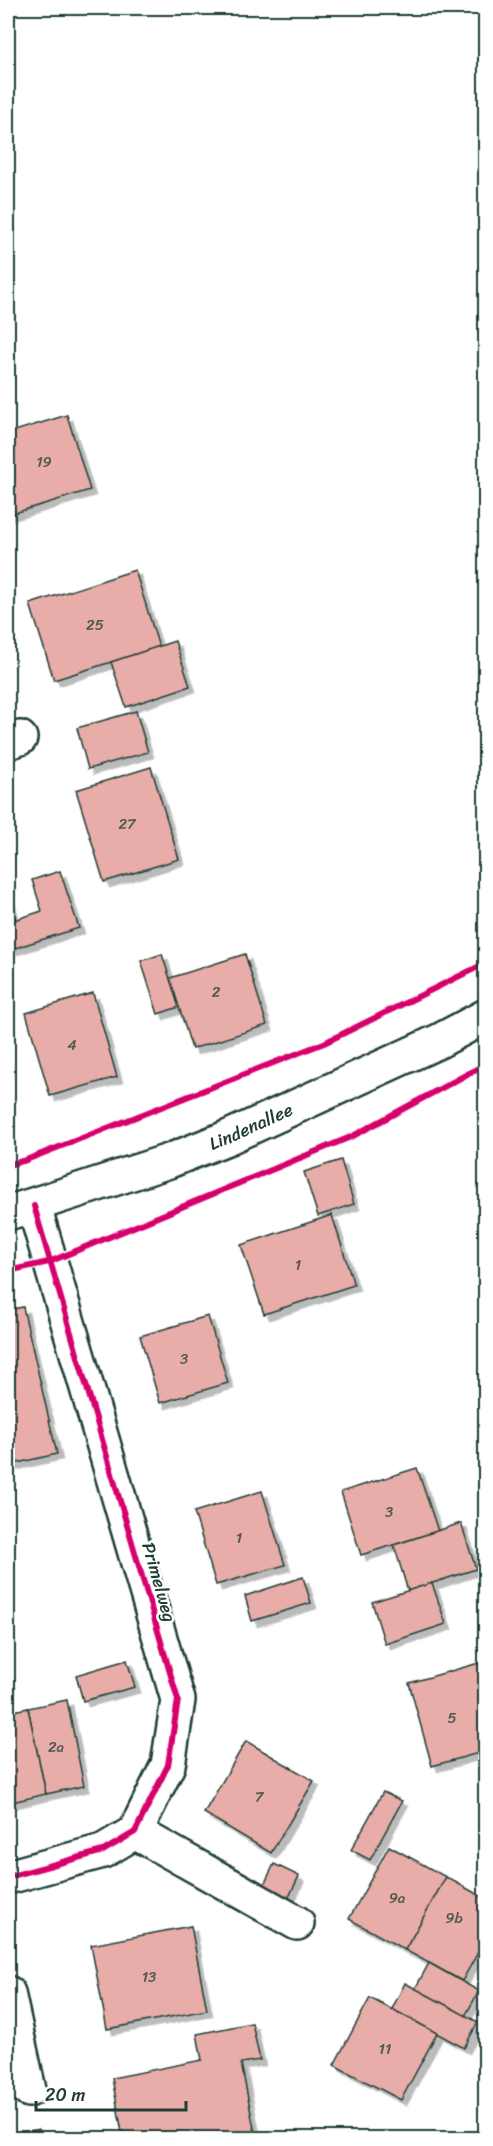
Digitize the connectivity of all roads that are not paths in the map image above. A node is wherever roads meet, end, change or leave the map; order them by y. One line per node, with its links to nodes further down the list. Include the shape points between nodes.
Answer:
1 (486, 1016): 2 (street, Lindenallee, via 229,1137)
2 (21, 1210): 3 (street, Primelweg, via 178,1700 168,1765)
3 (135, 1832): 4 (street, via 103,1851); 5 (street)
4 (8, 1877)
5 (297, 1923)
6 (8, 1993): 7 (street)
7 (29, 2090)

